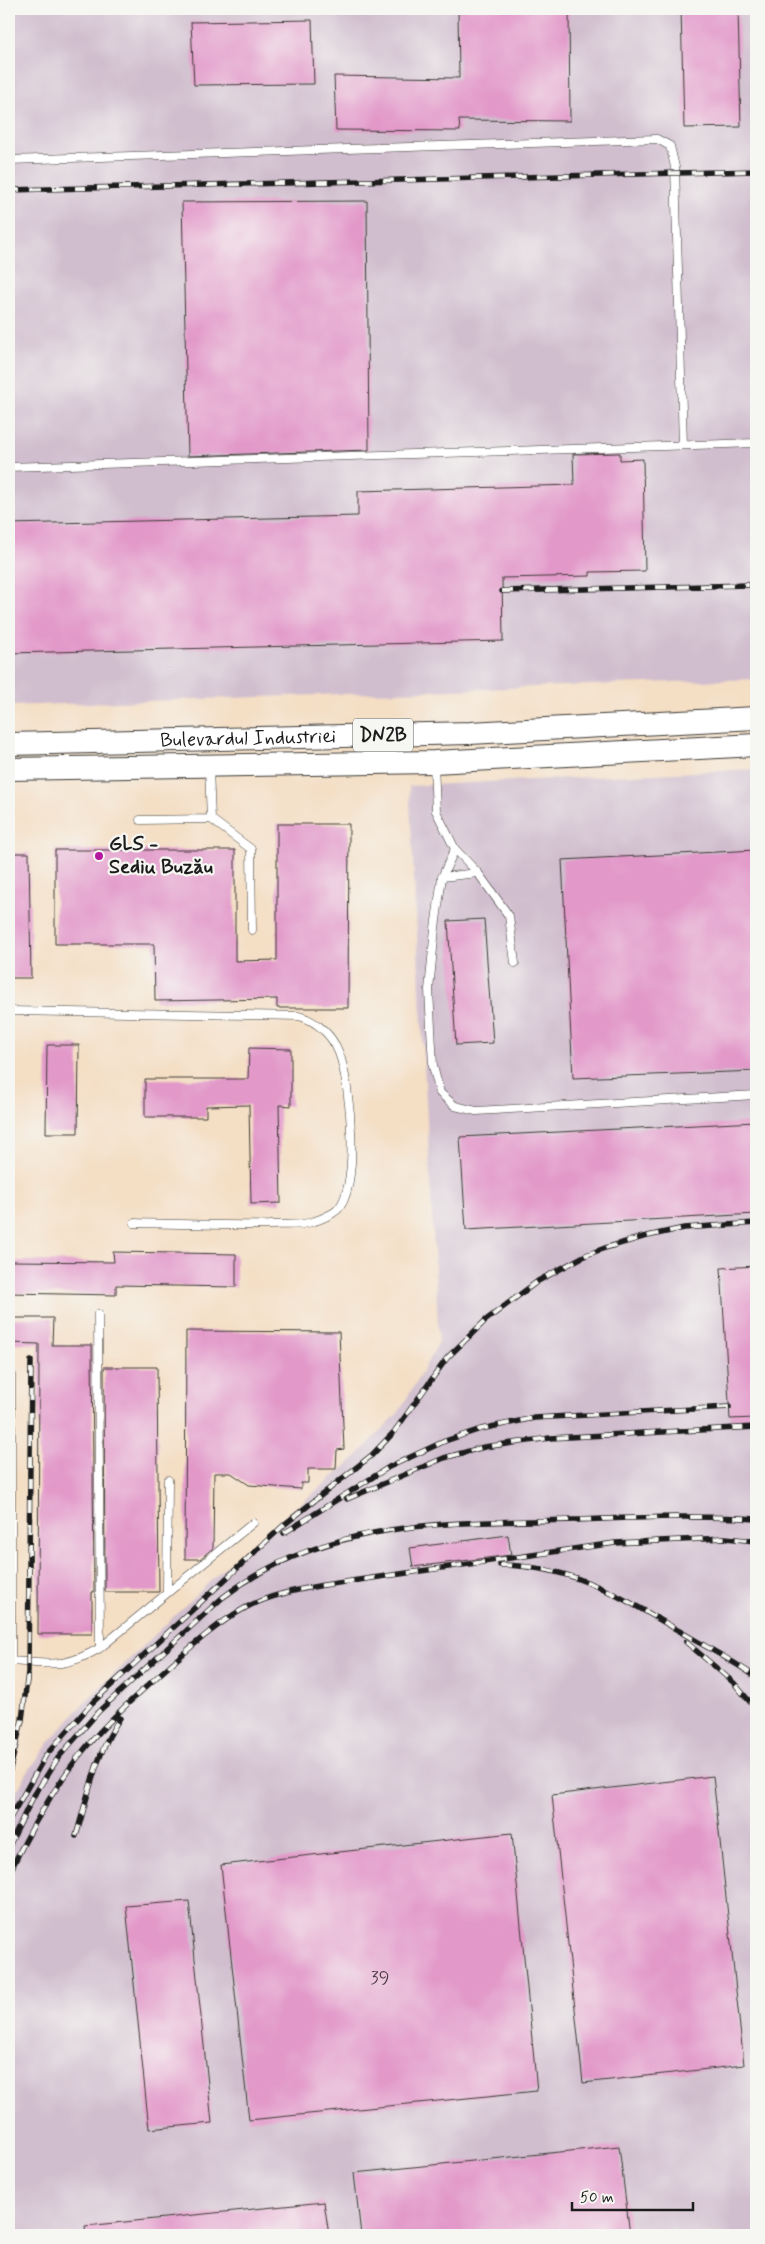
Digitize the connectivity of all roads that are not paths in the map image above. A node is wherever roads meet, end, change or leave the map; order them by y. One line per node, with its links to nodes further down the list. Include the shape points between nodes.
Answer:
1 (9, 160): 3 (lane, via 658,139 670,146 675,167)
2 (756, 443): 3 (lane)
3 (683, 445): 4 (lane)
4 (9, 467)
5 (756, 718): 6 (main road, Bulevardul Industriei / DN2B, via 470,733)
6 (9, 744)
7 (756, 746): 8 (main road, Bulevardul Industriei / DN2B)
8 (434, 762): 9 (main road, Bulevardul Industriei / DN2B); 13 (lane, via 436,811)
9 (209, 766): 10 (main road, Bulevardul Industriei / DN2B); 11 (lane)
10 (9, 769)
11 (211, 819): 12 (lane); 16 (lane, via 251,849)
12 (140, 820)
13 (455, 849): 14 (lane); 15 (lane)
14 (478, 873): 15 (lane); 17 (lane, via 509,916)
15 (442, 877): 19 (lane, via 429,990 433,1066 440,1093 455,1106 476,1111)
16 (252, 930)
17 (515, 963)
18 (9, 1011): 20 (lane, via 299,1016 312,1020 325,1031 339,1052 348,1087 352,1163 347,1194 335,1212 308,1223)
19 (756, 1095)
20 (134, 1223)
21 (98, 1314): 26 (lane)
22 (11, 1373): 27 (lane)
23 (168, 1480): 25 (lane)
24 (253, 1523): 25 (lane)
25 (167, 1593): 26 (lane)
26 (100, 1648): 27 (lane, via 80,1660 63,1664)
27 (10, 1661)

